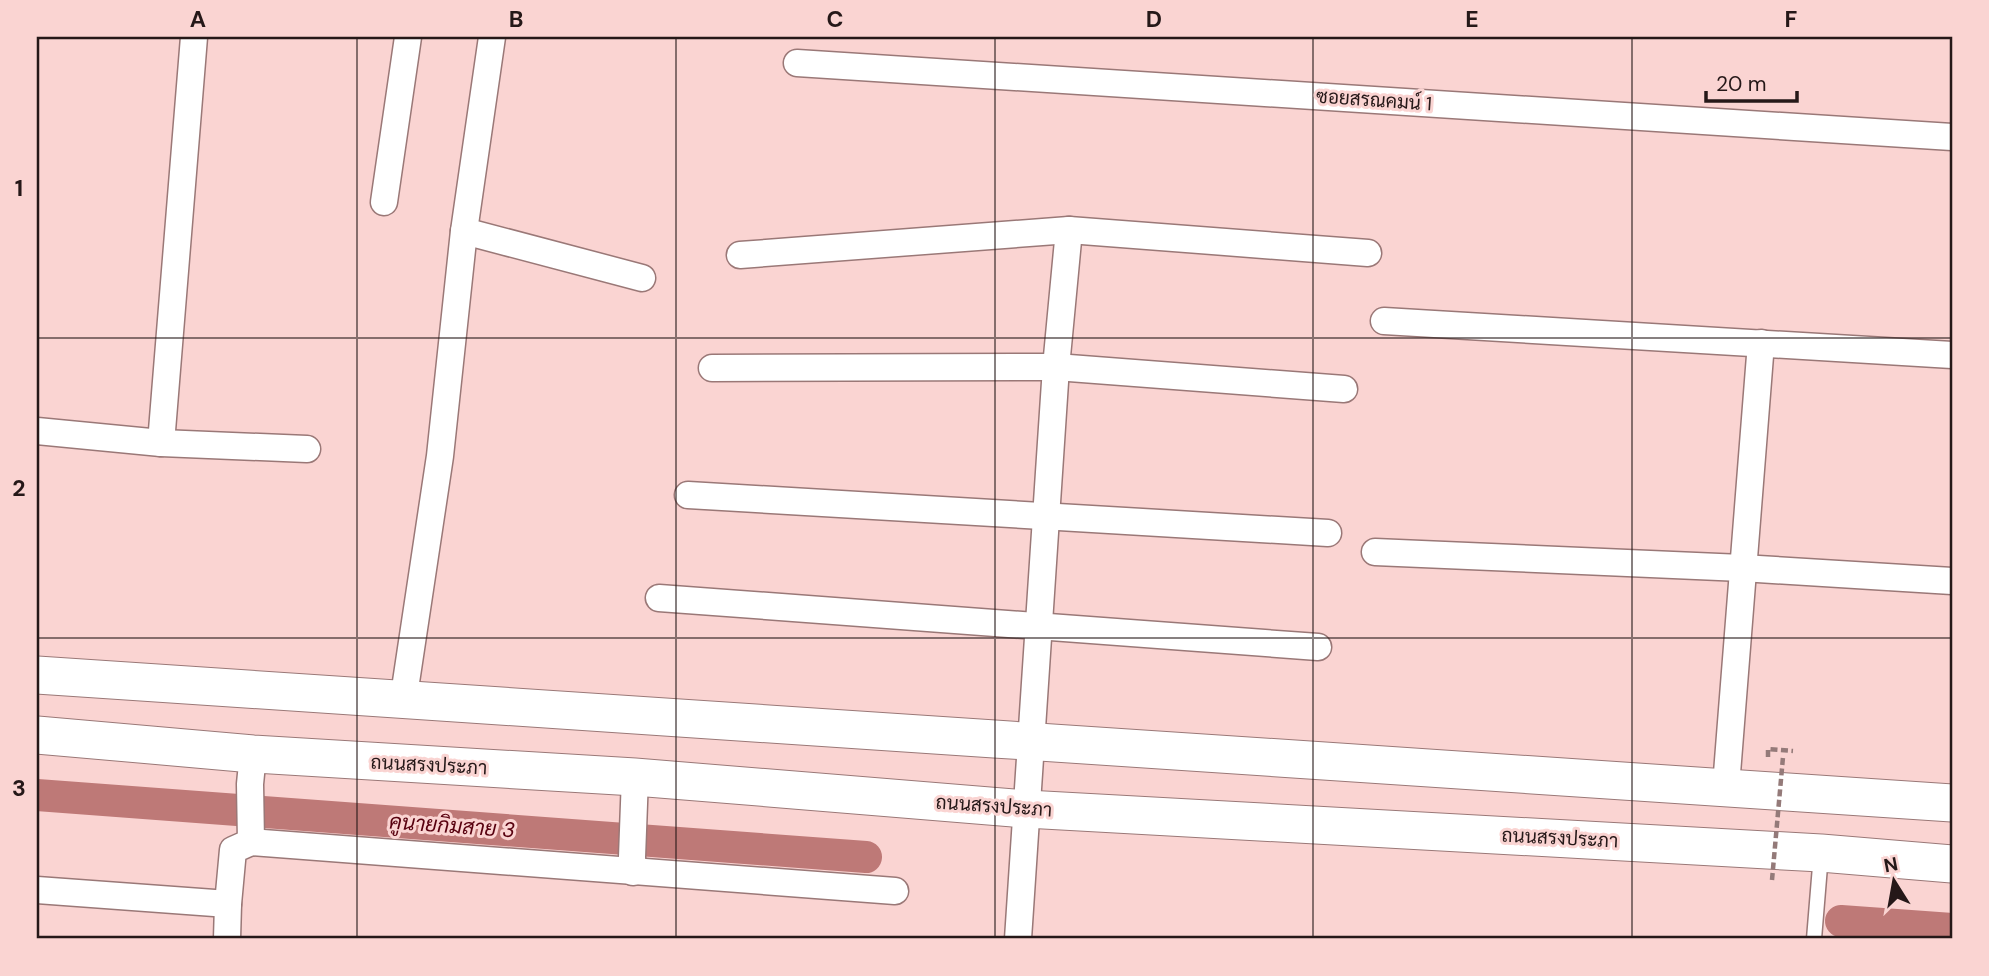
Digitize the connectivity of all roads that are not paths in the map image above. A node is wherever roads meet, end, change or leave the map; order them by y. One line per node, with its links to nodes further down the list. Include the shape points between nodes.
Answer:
1 (194, 37): 19 (street)
2 (408, 37): 6 (street)
3 (492, 37): 8 (street)
4 (797, 63): 5 (street, ซอยสรณคมน์ 1)
5 (1952, 137)
6 (384, 202)
7 (1069, 230): 9 (street); 10 (street); 15 (street)
8 (464, 231): 11 (street); 31 (street, via 440,456)
9 (1368, 253)
10 (740, 255)
11 (642, 278)
12 (1384, 321): 13 (street)
13 (1761, 343): 14 (street); 25 (street)
14 (1952, 355)
15 (1056, 367): 16 (street); 17 (street); 22 (street)
16 (712, 368)
17 (1344, 389)
18 (37, 431): 19 (street)
19 (161, 443): 20 (street)
20 (307, 449)
21 (688, 495): 22 (street)
22 (1047, 516): 23 (street); 28 (street)
23 (1328, 533)
24 (1375, 552): 25 (street)
25 (1742, 568): 26 (street); 36 (street)
26 (1952, 582)
27 (659, 598): 28 (street)
28 (1039, 625): 29 (street); 33 (street)
29 (1318, 647)
30 (37, 675): 31 (main road)
31 (403, 702): 33 (main road)
32 (37, 735): 34 (main road, ถนนสรงประภา)
33 (1030, 741): 36 (main road); 38 (street)
34 (251, 769): 35 (main road, ถนนสรงประภา); 39 (street)
35 (635, 777): 38 (main road, ถนนสรงประภา); 41 (street)
36 (1726, 786): 37 (main road)
37 (1952, 803)
38 (1026, 809): 40 (main road, ถนนสรงประภา); 47 (street)
39 (251, 830): 41 (street); 45 (street, via 233,850)
40 (1821, 853): 42 (main road, ถนนสรงประภา); 48 (lane)
41 (632, 864): 44 (street)
42 (1952, 864)
43 (37, 890): 45 (street)
44 (895, 891)
45 (228, 904): 46 (street)
46 (227, 939)
47 (1018, 939)
48 (1814, 939)

